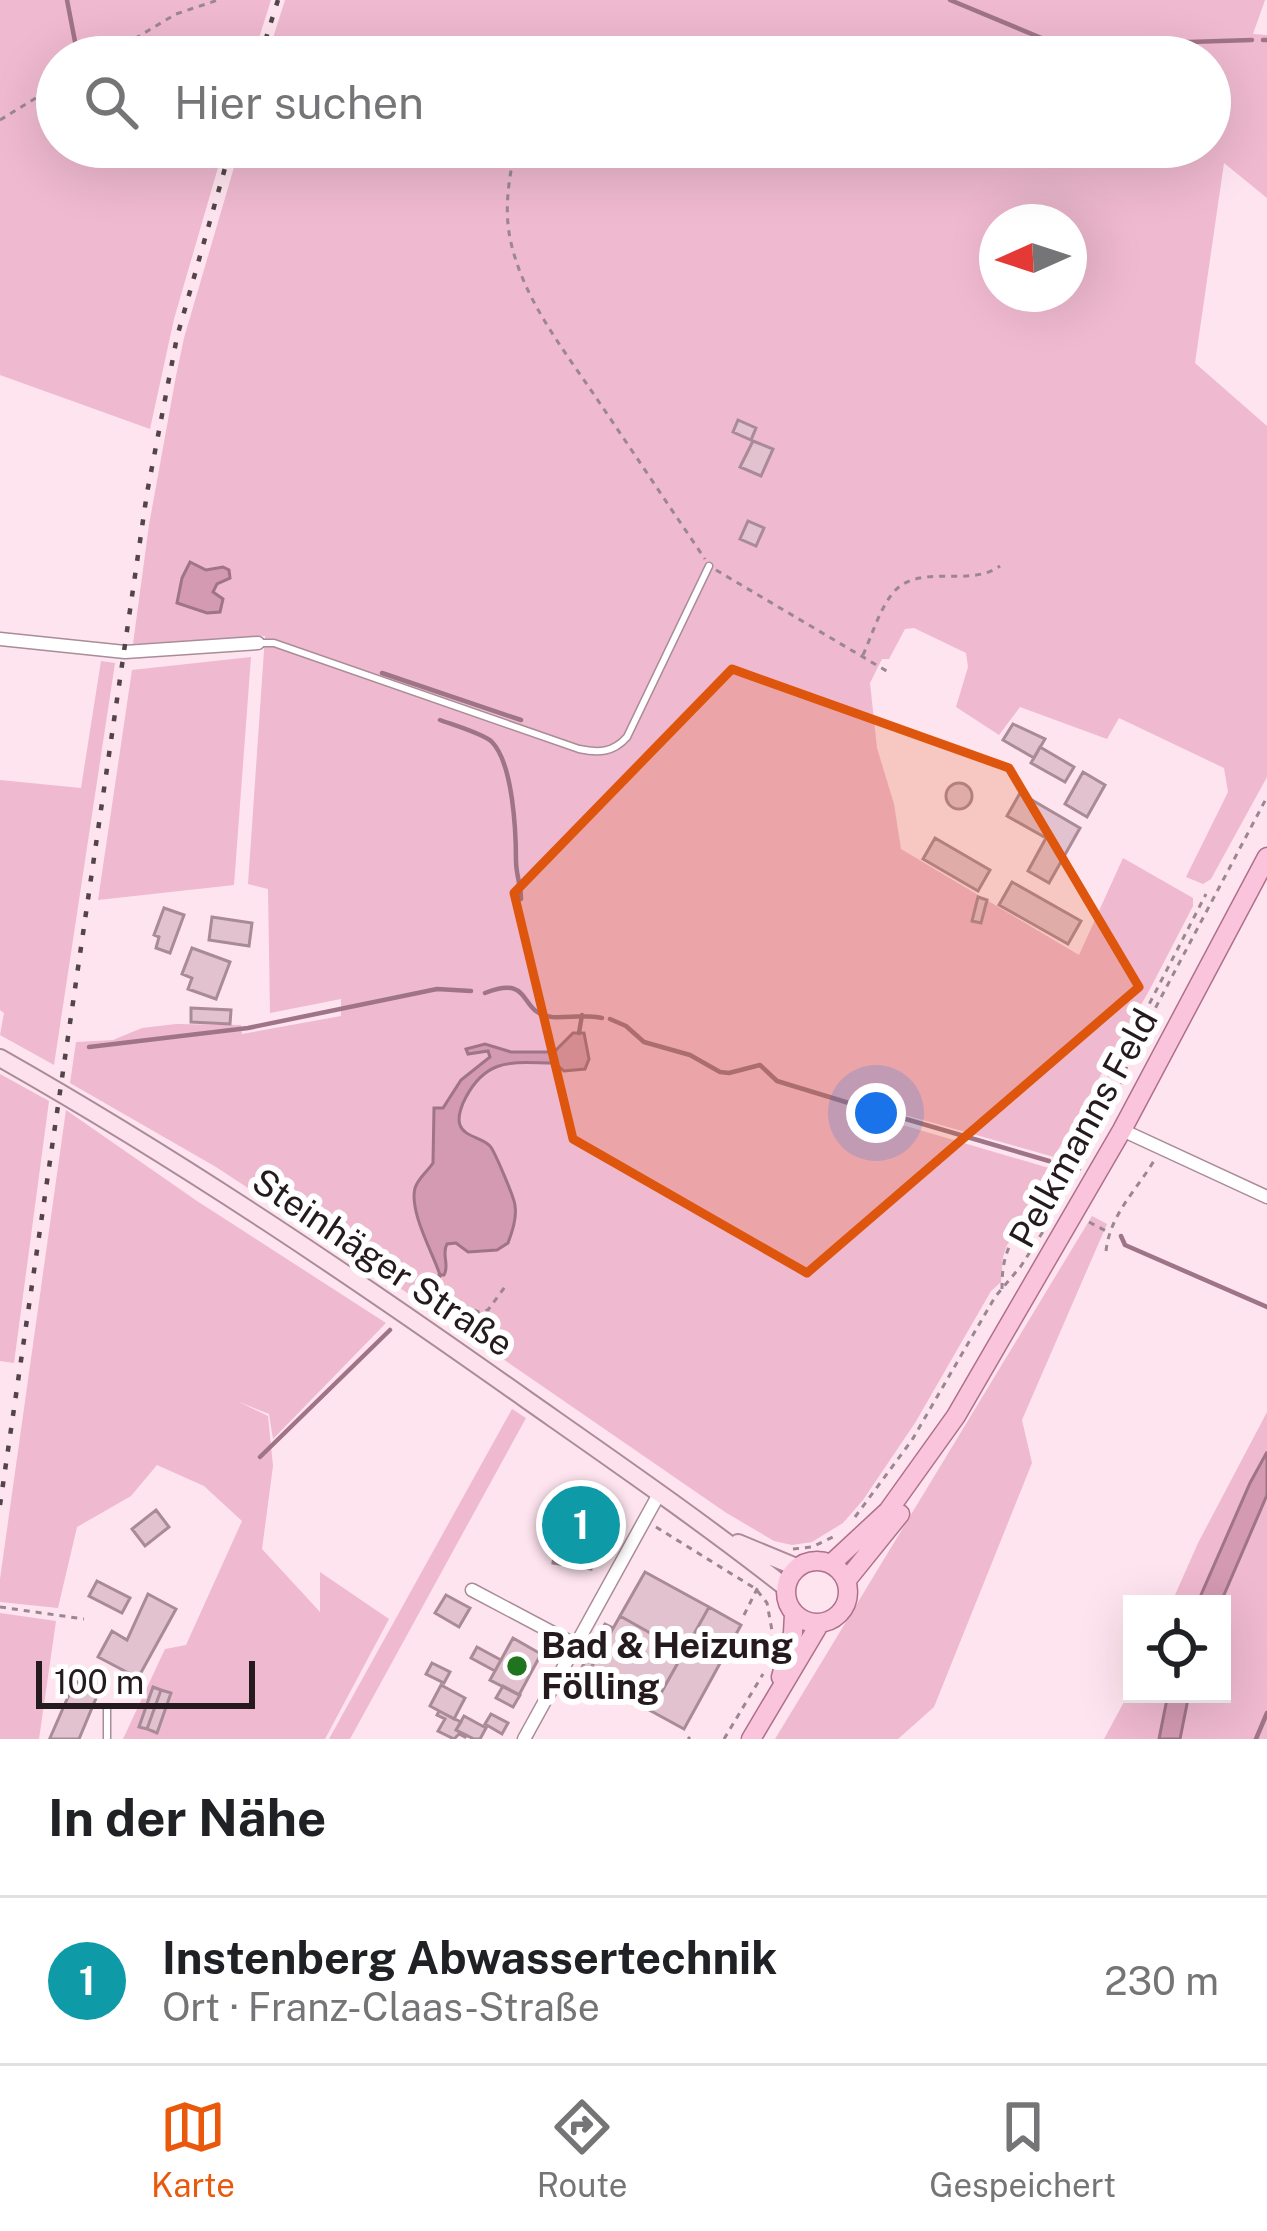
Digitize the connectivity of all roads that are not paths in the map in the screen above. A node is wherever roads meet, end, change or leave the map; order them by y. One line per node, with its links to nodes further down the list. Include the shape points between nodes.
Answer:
1 (709, 566): 3 (lane, via 626,737 602,752)
2 (0, 638): 3 (street, via 125,652)
3 (258, 643)
4 (1267, 857): 6 (main road, Pelkmanns Feld)
5 (0, 1058): 9 (main road, Steinhäger Straße, via 422,1326)
6 (1122, 1130): 7 (street); 8 (main road, Pelkmanns Feld)
7 (1267, 1197)
8 (950, 1426): 10 (main road, Pelkmanns Feld, via 889,1511); 13 (main road, Pelkmanns Feld, via 914,1494)
9 (659, 1494): 11 (main road, Steinhäger Straße); 18 (street)
10 (832, 1563): 12 (main road); 13 (main road)
11 (771, 1565): 12 (main road, Steinhäger Straße); 14 (main road, Steinhäger Straße)
12 (796, 1567): 14 (main road)
13 (846, 1580): 17 (main road, via 844,1608)
14 (785, 1587): 16 (main road)
15 (472, 1590): 18 (street)
16 (794, 1614): 17 (main road); 19 (main road)
17 (820, 1623): 19 (main road)
18 (574, 1644): 22 (street)
19 (775, 1699): 23 (main road)
20 (107, 1709): 21 (lane)
21 (106, 1739)
22 (524, 1739)
23 (751, 1739)

